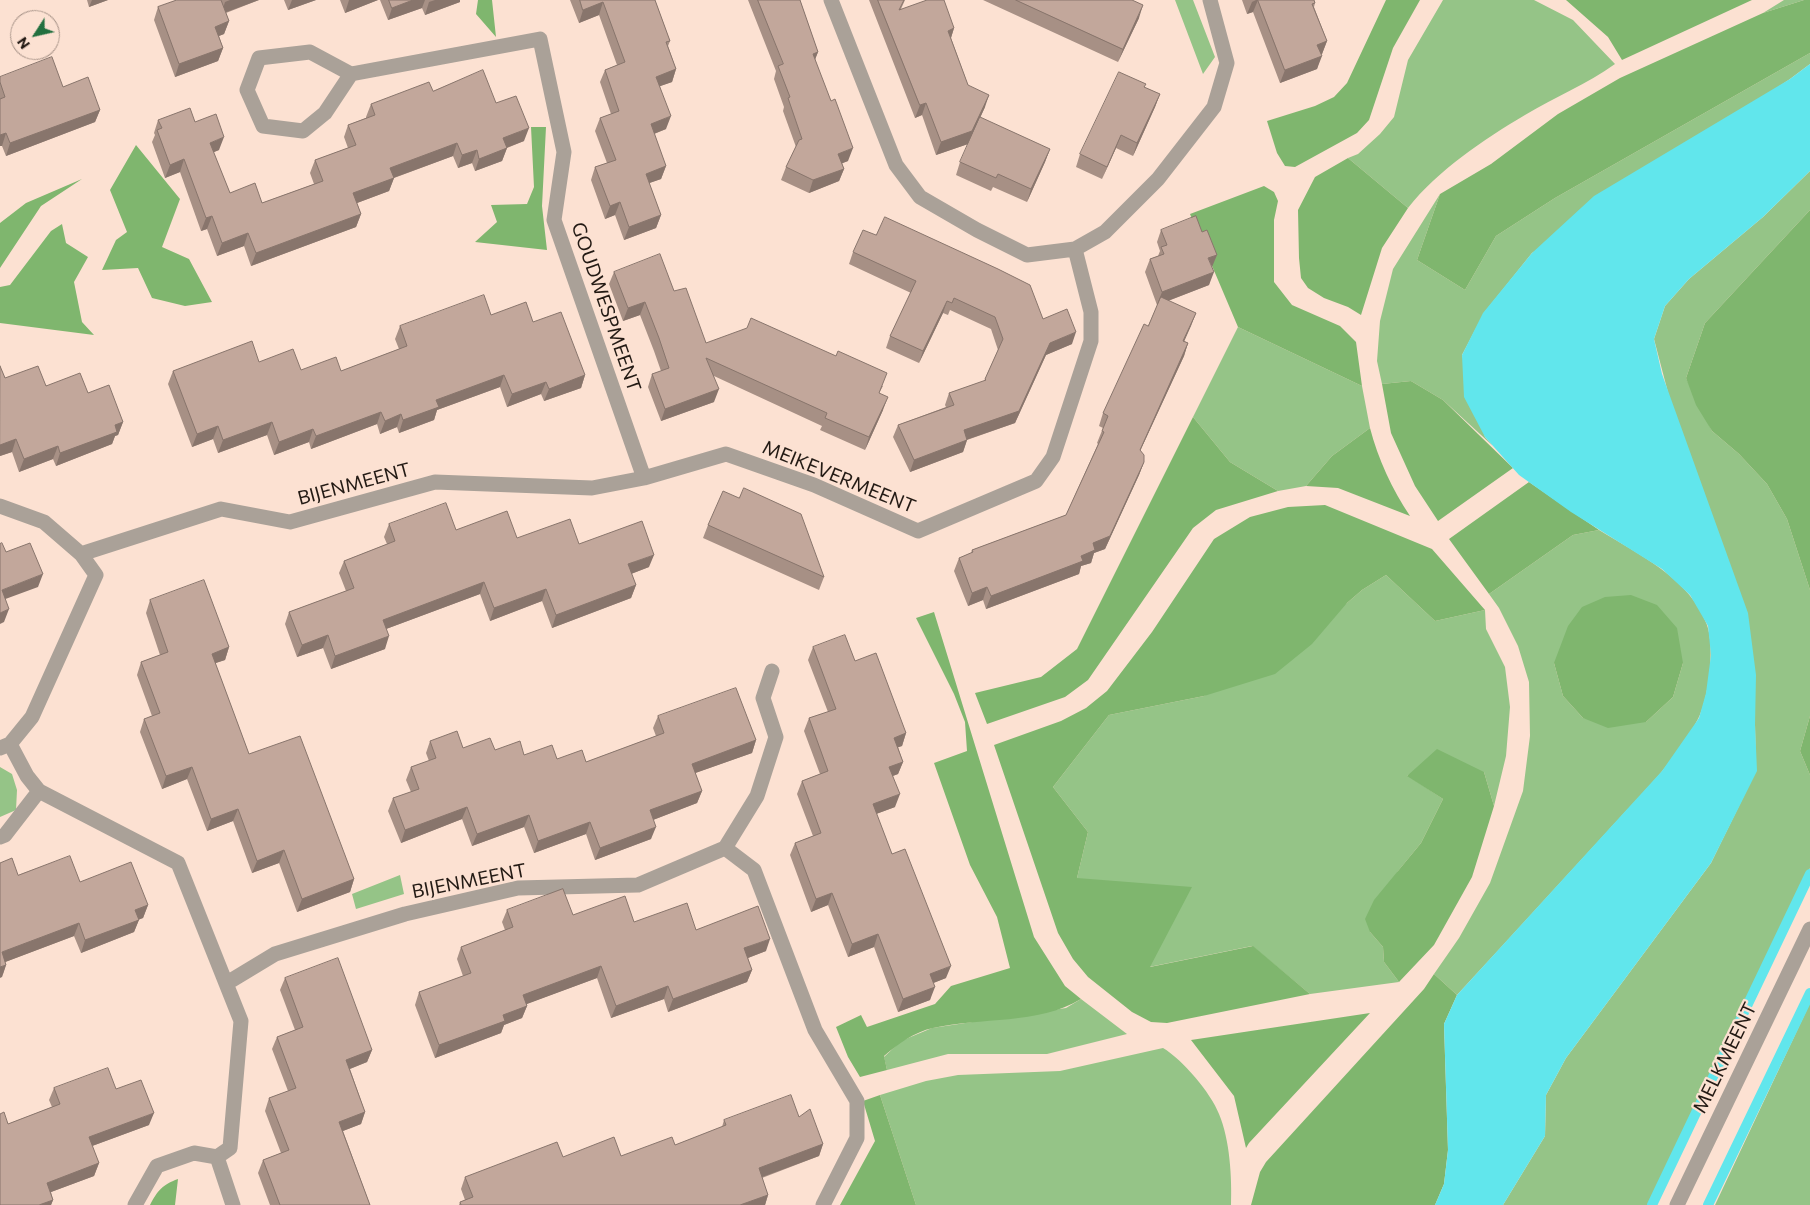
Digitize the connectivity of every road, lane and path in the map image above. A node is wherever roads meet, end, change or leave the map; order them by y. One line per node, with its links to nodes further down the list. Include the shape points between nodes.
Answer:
1 (831, 0): 4 (street, via 896,165 920,197 1027,254)
2 (1210, 0): 4 (street, via 1227,64 1214,107 1158,179 1105,232)
3 (351, 74): 3 (street, via 310,52 259,58 247,90 263,126 303,131 325,113); 5 (street, GOUDWESPMEENT, via 540,39 564,152 554,220)
4 (1075, 248): 5 (street, MEIKEVERMEENT, via 1091,312 1091,341 1053,457 1036,481 918,531 814,485 726,454)
5 (644, 478): 7 (street, BIJENMEENT, via 592,488 435,482 290,522 221,509)
6 (0, 506): 7 (street, via 44,522)
7 (81, 554): 9 (street, via 96,576 32,716)
8 (772, 670): 12 (street, via 763,698 776,737 757,796)
9 (5, 746): 10 (street)
10 (39, 791): 11 (street, via 5,835); 14 (street, via 178,863)
11 (0, 837)
12 (726, 848): 14 (street, BIJENMEENT, via 638,885 518,888 405,914 275,954); 18 (street, via 754,870 815,1030 857,1101 857,1138)
13 (1810, 929): 19 (street, MELKMEENT)
14 (227, 983): 15 (street, via 241,1021 230,1148)
15 (217, 1157): 16 (street, via 194,1153 157,1166); 17 (street)
16 (136, 1205)
17 (233, 1205)
18 (823, 1205)
19 (1677, 1205)

